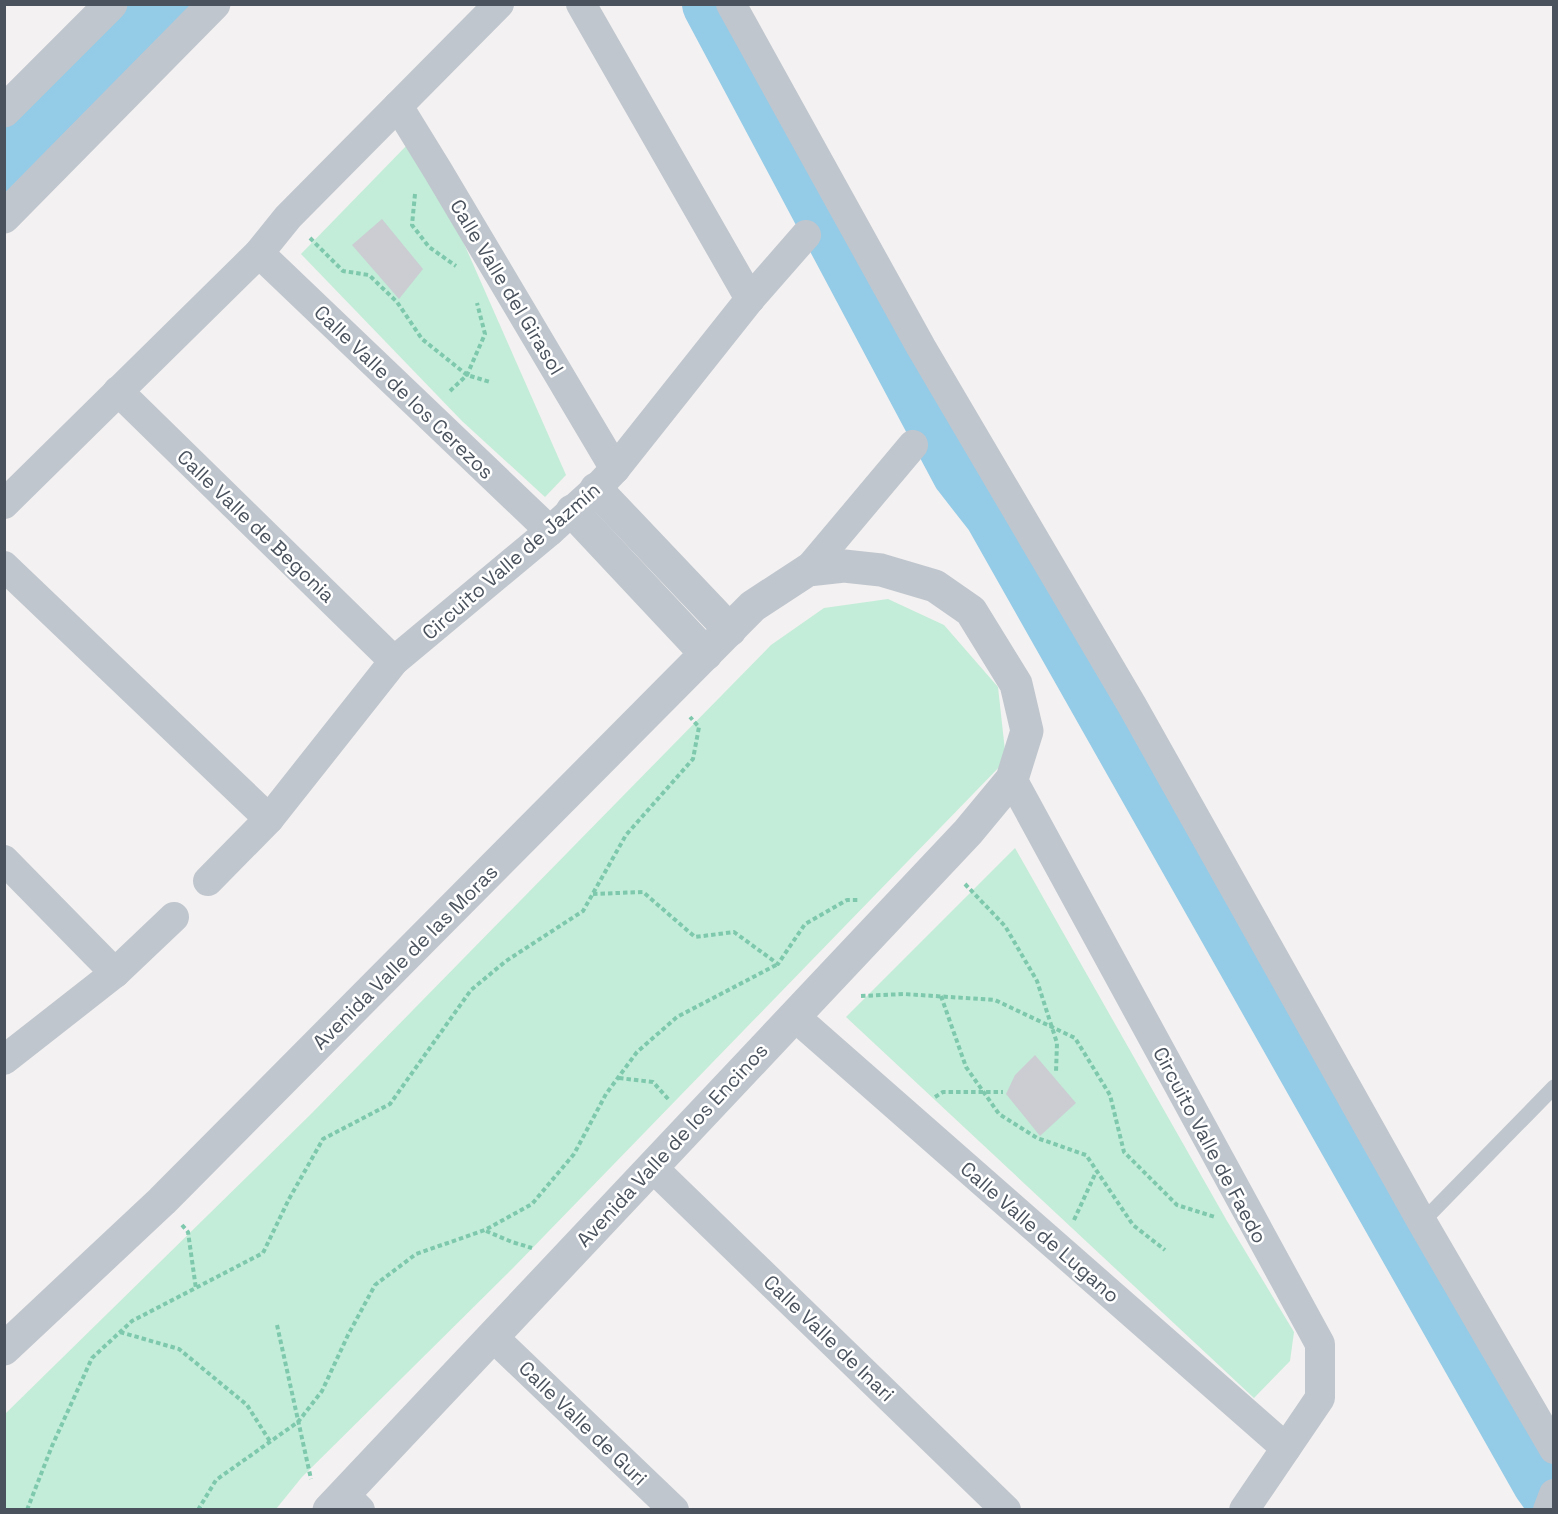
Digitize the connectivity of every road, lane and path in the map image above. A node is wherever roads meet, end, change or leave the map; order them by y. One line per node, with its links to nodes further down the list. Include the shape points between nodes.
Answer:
1 (111, 4): 7 (street)
2 (214, 4): 9 (street)
3 (499, 4): 6 (street)
4 (581, 4): 14 (street)
5 (731, 4): 56 (street, via 921,347 1133,707)
6 (398, 106): 8 (street, Calle Valle del Girasol); 10 (street)
7 (4, 111)
8 (438, 171): 13 (path, via 416,192 412,225 429,247); 21 (street, Calle Valle del Girasol)
9 (4, 217)
10 (288, 217): 12 (street); 16 (path, via 343,272 369,275 397,302 422,339)
11 (806, 235): 14 (street, Circuito Valle de Jazmín)
12 (259, 253): 18 (street); 19 (street, Calle Valle de los Cerezos)
13 (461, 273)
14 (750, 299): 21 (street, Circuito Valle de Jazmín)
15 (477, 300): 16 (path, via 485,334)
16 (467, 375): 17 (path); 19 (path)
17 (490, 382)
18 (118, 391): 22 (street); 28 (street, Calle Valle de Begonia)
19 (426, 414): 23 (street, Calle Valle de los Cerezos)
20 (913, 445): 25 (street, Avenida Valle de las Moras)
21 (605, 479): 23 (street, Circuito Valle de Jazmín); 26 (street)
22 (4, 504)
23 (561, 521): 27 (street); 28 (street, Circuito Valle de Jazmín)
24 (4, 566): 31 (street)
25 (808, 570): 26 (street, Avenida Valle de las Moras, via 753,606); 30 (street, Avenida Valle de las Moras, via 844,566 881,570 935,586 971,611 1016,684 1027,731)
26 (730, 630): 27 (street, Avenida Valle de las Moras)
27 (706, 654): 29 (street, Avenida Valle de las Moras)
28 (394, 661): 31 (street, Circuito Valle de Jazmín)
29 (667, 692): 35 (path, via 699,727 693,759 626,836); 53 (street, Avenida Valle de las Moras)
30 (1012, 779): 32 (street, Avenida Valle de los Encinos); 54 (street, Circuito Valle de Faedo)
31 (268, 819): 34 (street, Circuito Valle de Jazmín)
32 (942, 859): 36 (street, Avenida Valle de los Encinos); 42 (path, via 1005,926 1037,981)
33 (4, 860): 39 (street)
34 (208, 881)
35 (592, 894): 38 (path, via 643,892 695,937 734,932); 60 (path, via 582,911 506,961 471,990 390,1104 323,1139 263,1253)
36 (903, 901): 38 (path, via 847,900 805,924); 41 (street, Avenida Valle de los Encinos)
37 (174, 917): 39 (street)
38 (778, 964): 45 (path, via 677,1017 637,1052)
39 (116, 973): 43 (street)
40 (941, 996): 41 (path, via 904,994); 42 (path, via 995,1000); 48 (path, via 966,1067)
41 (803, 1007): 49 (street, Calle Valle de Lugano); 50 (street, Avenida Valle de los Encinos)
42 (1053, 1027): 44 (path); 54 (path, via 1075,1038 1110,1095 1124,1152 1177,1205 1227,1221)
43 (4, 1060)
44 (1056, 1072)
45 (618, 1077): 50 (path, via 652,1082); 57 (path, via 574,1154 532,1204)
46 (1554, 1087): 56 (lane)
47 (1003, 1092): 48 (path)
48 (984, 1093): 49 (path, via 943,1092); 52 (path, via 999,1114 1037,1138 1086,1155)
49 (905, 1112): 67 (street, Calle Valle de Lugano)
50 (689, 1127): 51 (street, Avenida Valle de los Encinos)
51 (652, 1167): 59 (street, Avenida Valle de los Encinos); 74 (street, Calle Valle de Inari)
52 (1096, 1171): 55 (path); 58 (path, via 1133,1225)
53 (162, 1201): 60 (path, via 188,1232); 64 (street, Avenida Valle de las Moras)
54 (1248, 1215): 67 (street, Circuito Valle de Faedo, via 1320,1344 1320,1398)
55 (1073, 1222)
56 (1422, 1222): 68 (street)
57 (485, 1230): 59 (path, via 533,1248); 65 (path, via 416,1254 375,1286 322,1391)
58 (1165, 1250)
59 (554, 1271): 63 (street, Avenida Valle de los Encinos)
60 (196, 1289): 62 (path, via 132,1321)
61 (277, 1325): 65 (path)
62 (120, 1332): 66 (path, via 179,1350 247,1405); 71 (path, via 92,1358)
63 (492, 1336): 70 (street, Avenida Valle de los Encinos); 73 (street, Calle Valle de Guri)
64 (4, 1349)
65 (298, 1422): 66 (path); 70 (path)
66 (271, 1443): 72 (path, via 216,1480)
67 (1286, 1448): 75 (street, Circuito Valle de Faedo)
68 (1554, 1449)
69 (1554, 1494): 76 (street)
70 (337, 1500)
71 (27, 1509)
72 (198, 1509)
73 (674, 1509)
74 (1006, 1509)
75 (1244, 1509)
76 (1548, 1509)

